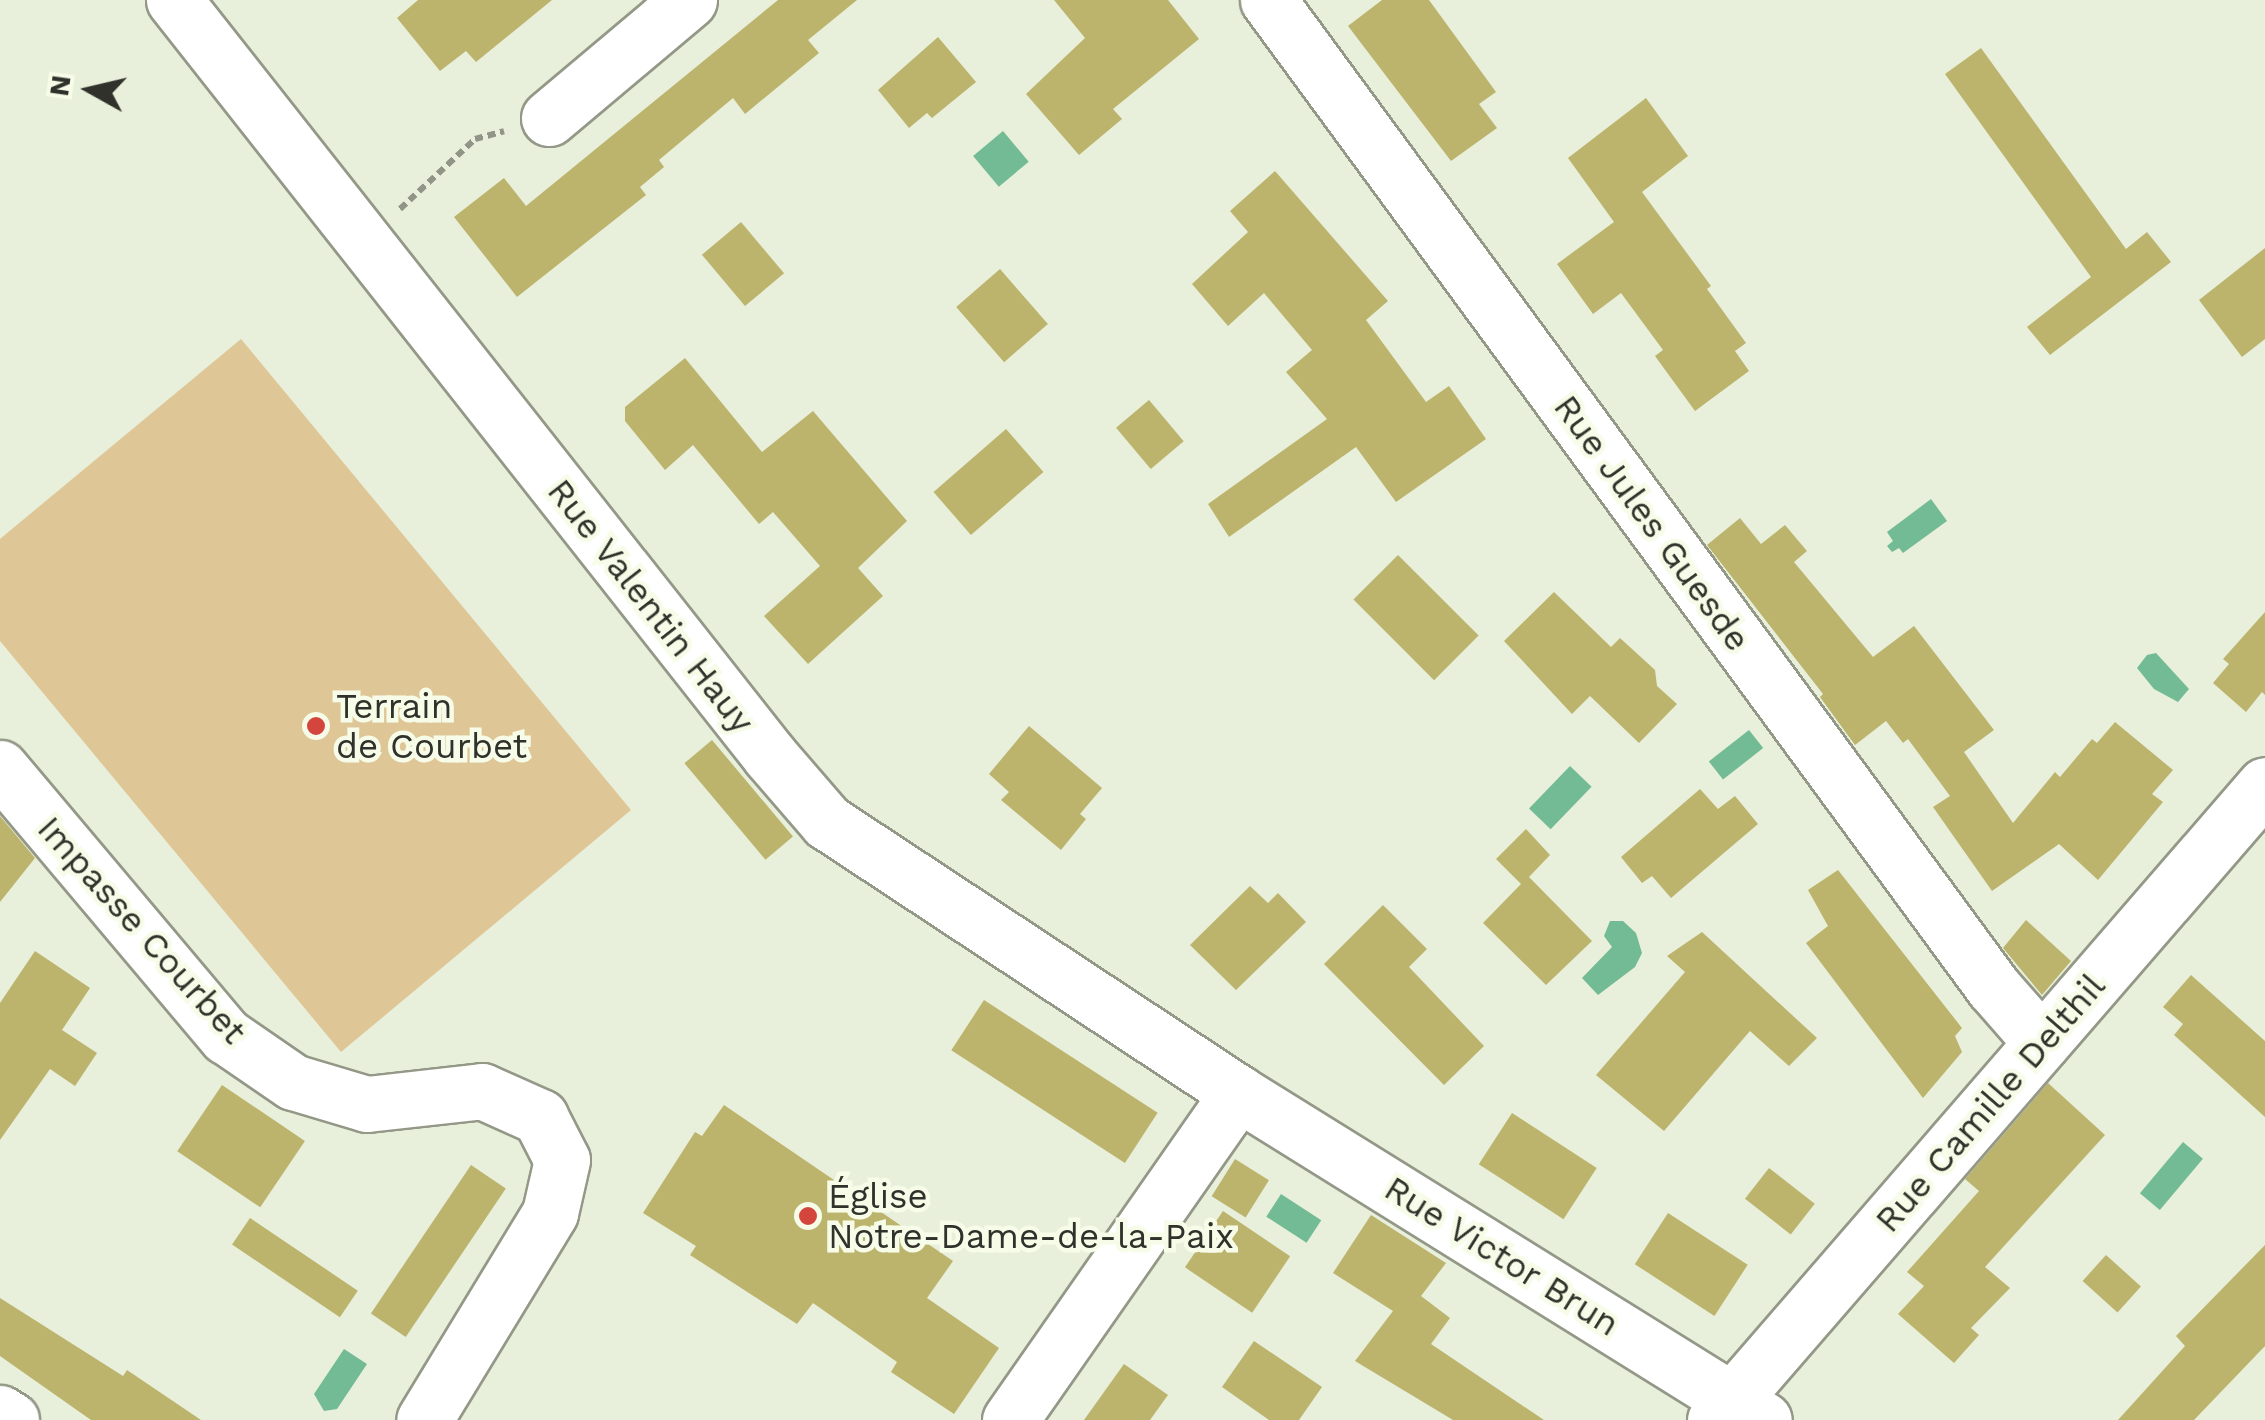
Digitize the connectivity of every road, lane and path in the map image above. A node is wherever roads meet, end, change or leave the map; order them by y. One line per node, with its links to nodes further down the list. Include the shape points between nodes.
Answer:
1 (174, 0): 5 (street, Rue Valentin Hauy)
2 (690, 0): 4 (street)
3 (1268, 0): 8 (street, Rue Jules Guesde, via 1992,986)
4 (548, 118): 5 (path, via 475,139)
5 (365, 242): 9 (street, Rue Valentin Hauy, via 827,822)
6 (0, 768): 13 (street, Impasse Courbet, via 226,1036 293,1082 366,1104 482,1091 540,1116 562,1160 550,1213)
7 (2265, 786): 8 (street, Rue Camille Delthil)
8 (2042, 1043): 11 (street, Rue Camille Delthil)
9 (1238, 1093): 11 (street, Rue Victor Brun); 14 (street)
10 (0, 1413): 12 (street)
11 (1738, 1413)
12 (11, 1420)
13 (424, 1420)
14 (1010, 1420)

